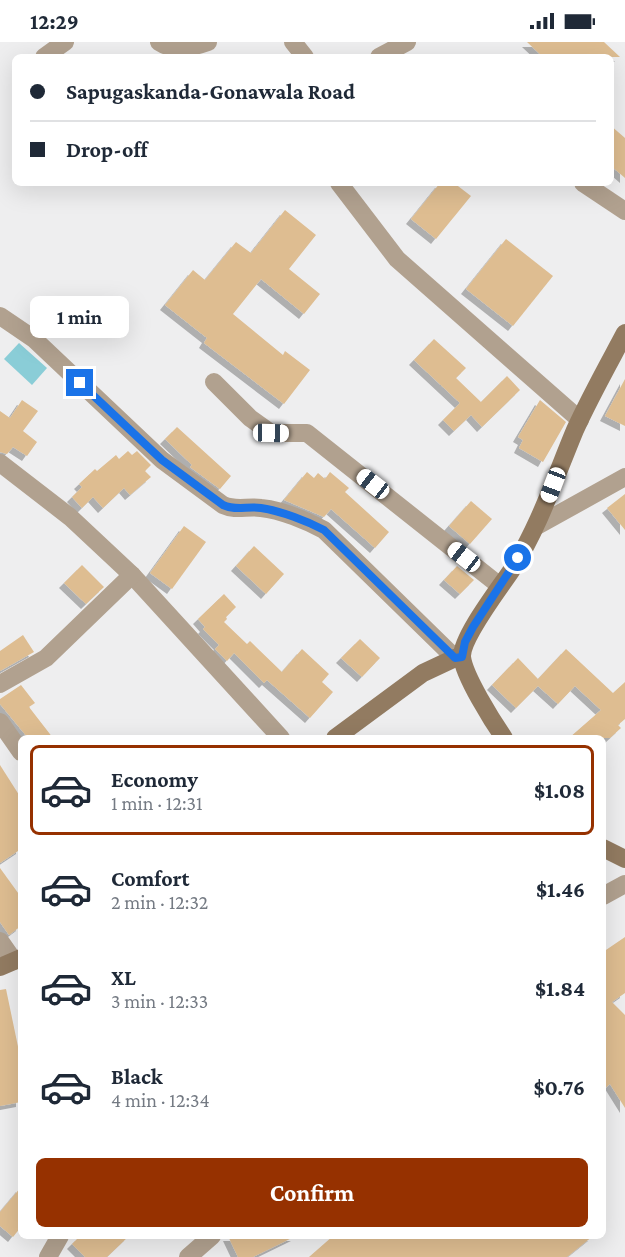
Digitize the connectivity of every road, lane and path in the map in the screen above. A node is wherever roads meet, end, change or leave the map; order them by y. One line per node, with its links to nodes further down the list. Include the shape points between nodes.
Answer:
1 (65, 42): 5 (street)
2 (159, 42): 3 (street, via 170,49)
3 (208, 42)
4 (407, 42): 6 (street)
5 (48, 54)
6 (385, 54)
7 (341, 186): 13 (street, via 397,259)
8 (588, 186): 9 (street)
9 (625, 211)
10 (0, 316): 19 (street, via 34,339 162,460 223,505 233,509 261,508 324,530)
11 (625, 333): 13 (street)
12 (214, 382): 18 (street, via 271,433 307,433)
13 (580, 420): 16 (street)
14 (0, 463): 17 (street, via 70,517)
15 (625, 477): 16 (street)
16 (537, 526): 18 (street)
17 (132, 575): 20 (street, via 46,658); 22 (street)
18 (500, 586): 19 (street, via 468,636)
19 (459, 658): 23 (street, via 423,673); 24 (street)
20 (0, 684)
21 (0, 722): 25 (street)
22 (278, 735)
23 (339, 735)
24 (502, 735)
25 (18, 748)
26 (606, 850): 27 (street)
27 (625, 859)
28 (625, 884): 29 (street)
29 (606, 894)
30 (0, 941): 31 (street)
31 (12, 962)
32 (58, 1239): 34 (street)
33 (209, 1239): 35 (street)
34 (48, 1257)
35 (188, 1257)

